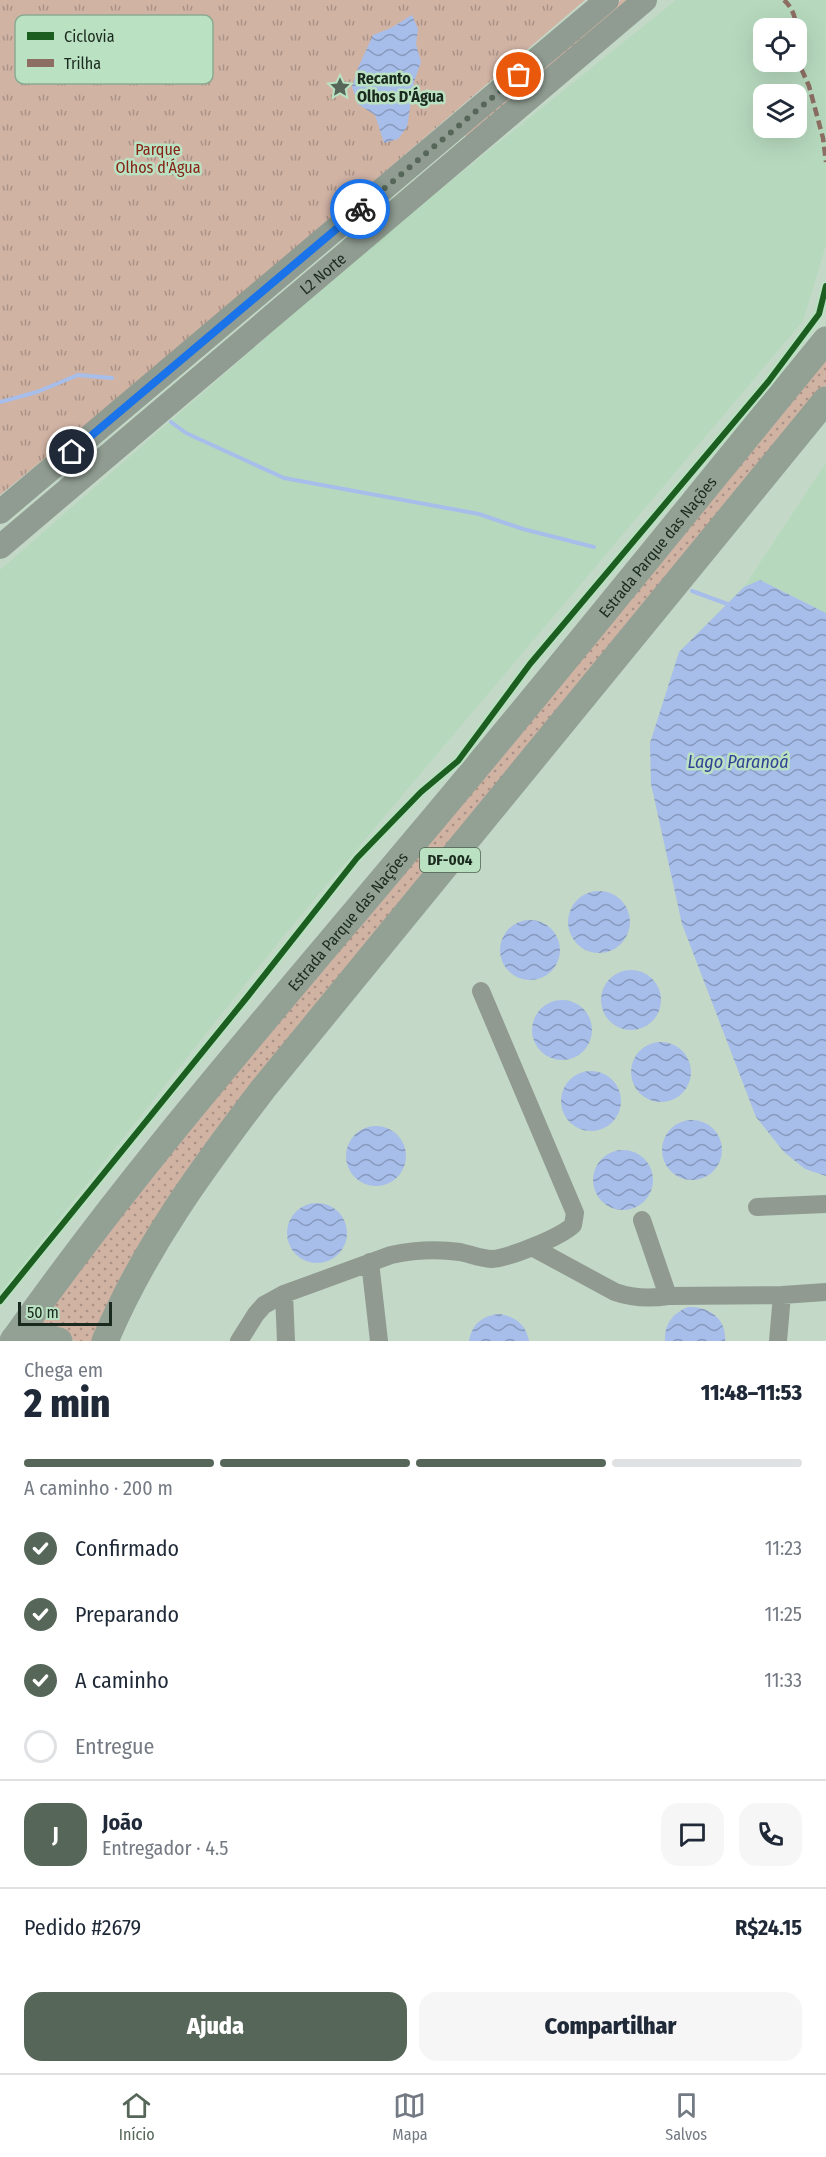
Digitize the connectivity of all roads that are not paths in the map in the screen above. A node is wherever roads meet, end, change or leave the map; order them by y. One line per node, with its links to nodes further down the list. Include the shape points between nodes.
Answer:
1 (607, 0): 3 (main road, L2 Norte)
2 (645, 0): 4 (main road, L2 Norte)
3 (449, 135): 4 (main road); 7 (main road, L2 Norte)
4 (465, 154): 8 (main road, L2 Norte)
5 (826, 340): 19 (highway, Estrada Parque das Nações / DF-004, via 442,810 190,1110)
6 (826, 400): 21 (highway, DF-004, via 263,1089 194,1180 165,1226)
7 (0, 512)
8 (0, 547)
9 (481, 991): 13 (lane, via 575,1213 569,1229)
10 (826, 1204): 11 (lane)
11 (757, 1207)
12 (642, 1220): 18 (lane)
13 (532, 1247): 14 (lane, via 494,1258 426,1250); 18 (lane, via 628,1297)
14 (370, 1262): 16 (lane); 24 (lane)
15 (826, 1292): 17 (lane)
16 (284, 1294): 22 (lane, via 264,1305); 23 (lane)
17 (782, 1295): 18 (lane); 25 (lane)
18 (668, 1296)
19 (14, 1340): 20 (highway, via 38,1335)
20 (59, 1341)
21 (105, 1341)
22 (238, 1341)
23 (286, 1341)
24 (379, 1341)
25 (778, 1341)

